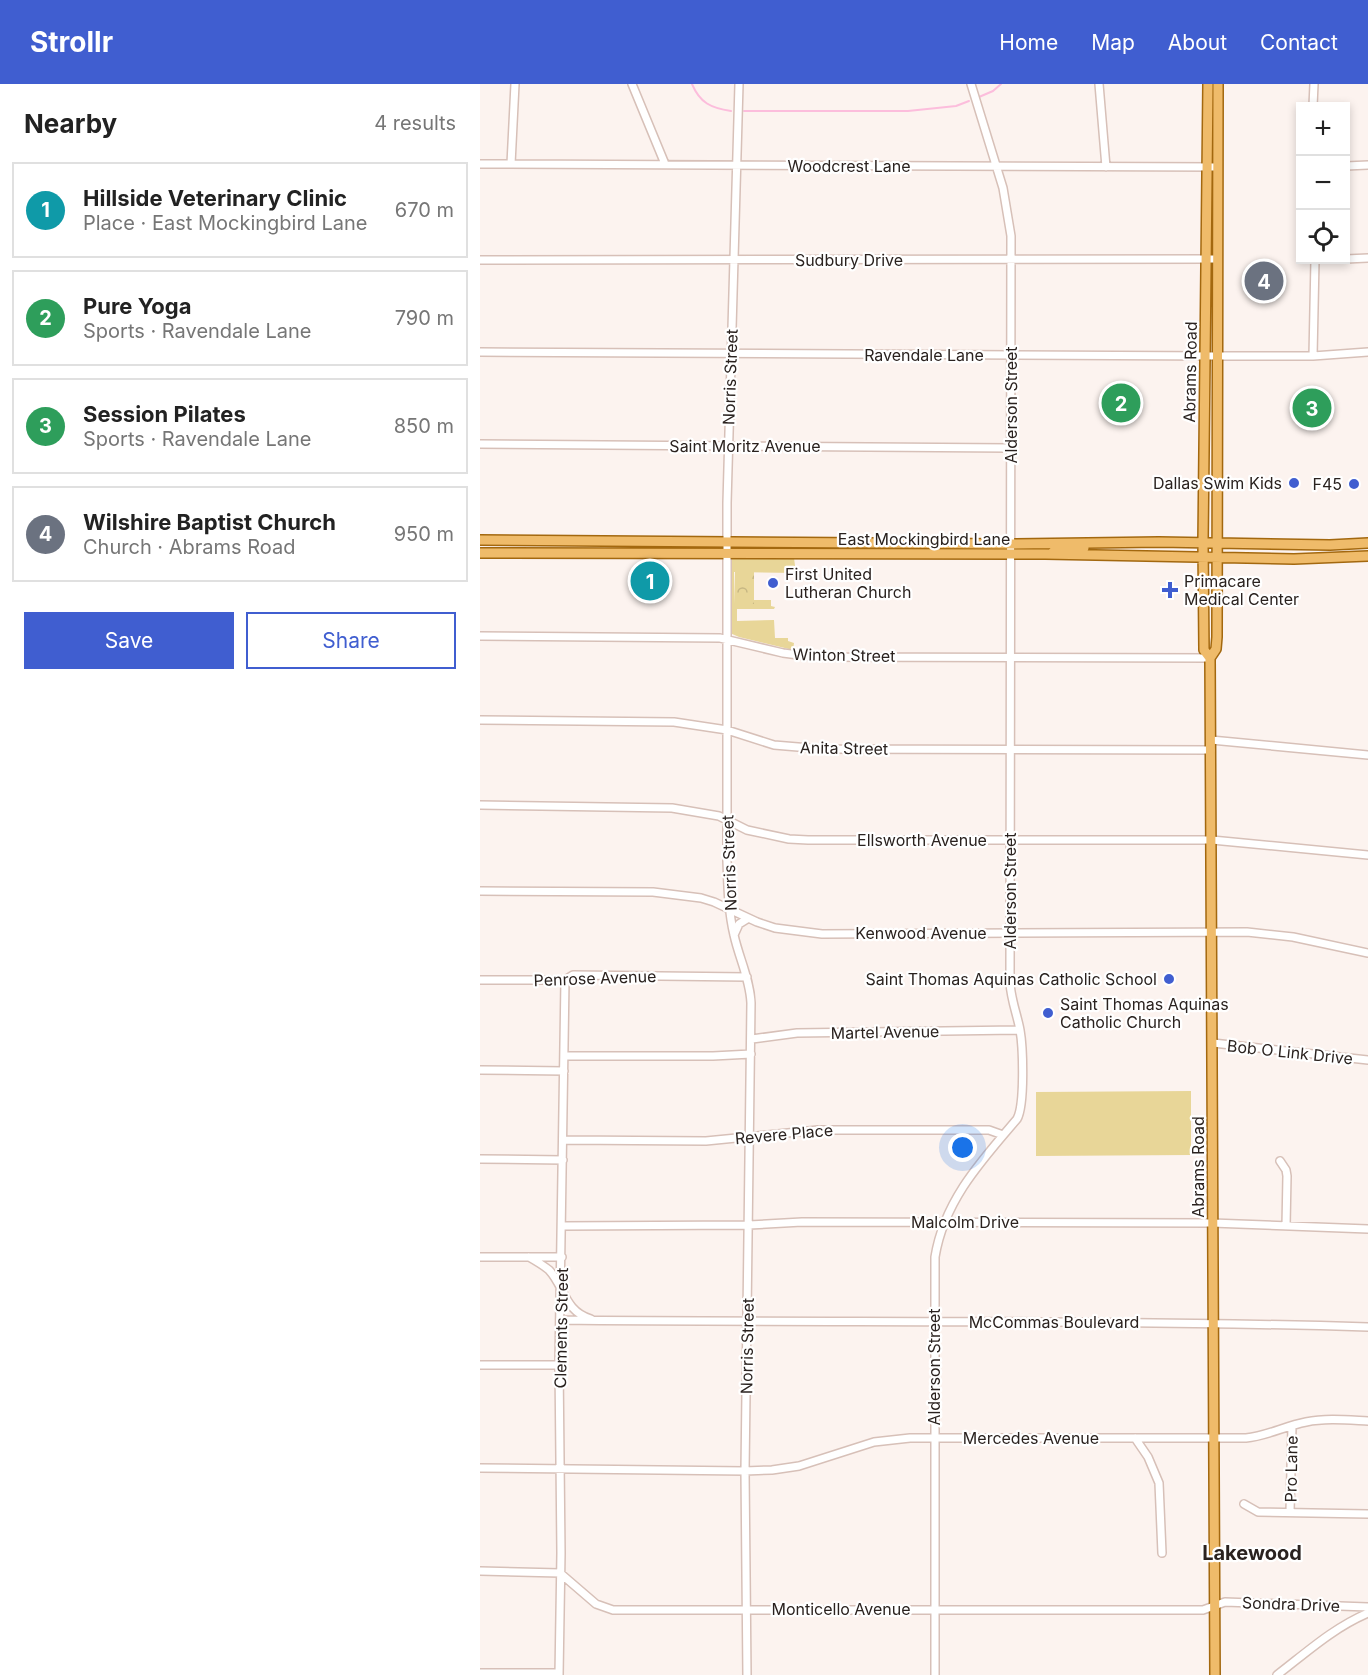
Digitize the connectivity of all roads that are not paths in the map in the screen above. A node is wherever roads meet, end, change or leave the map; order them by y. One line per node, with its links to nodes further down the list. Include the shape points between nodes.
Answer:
1 (515, 84): 11 (street)
2 (632, 84): 12 (street)
3 (739, 84): 15 (street, Norris Street)
4 (971, 84): 13 (street, Alderson Street)
5 (1099, 84): 17 (street)
6 (1208, 84): 18 (main road, Abrams Road)
7 (1218, 84): 18 (main road, Abrams Road)
8 (1314, 84): 9 (street)
9 (1313, 102)
10 (480, 164): 11 (street, Woodcrest Lane)
11 (511, 164): 12 (street, Woodcrest Lane)
12 (665, 164): 15 (street, Woodcrest Lane)
13 (995, 165): 15 (street, Woodcrest Lane); 17 (street, Woodcrest Lane); 20 (street, Alderson Street, via 1008,212)
14 (1368, 165): 16 (street)
15 (736, 166): 24 (street, Norris Street)
16 (1350, 166)
17 (1106, 167): 18 (street, Woodcrest Lane)
18 (1213, 167): 21 (main road, Abrams Road)
19 (1368, 258): 22 (street)
20 (1011, 259): 21 (street, Sudbury Drive); 24 (street, Sudbury Drive); 29 (street, Alderson Street)
21 (1212, 259): 30 (main road, Abrams Road); 31 (main road, Abrams Road)
22 (1350, 259)
23 (480, 260): 24 (street, Sudbury Drive)
24 (733, 260): 28 (street, Norris Street)
25 (1315, 264): 32 (street)
26 (480, 352): 28 (street, Ravendale Lane)
27 (1368, 352): 32 (street, Ravendale Lane)
28 (731, 354): 29 (street, Ravendale Lane); 36 (street, Norris Street)
29 (1011, 355): 30 (street, Ravendale Lane); 37 (street, Alderson Street)
30 (1205, 356): 31 (street, Ravendale Lane); 33 (main road, Abrams Road)
31 (1216, 356): 32 (street, Ravendale Lane); 34 (main road, Abrams Road)
32 (1313, 356)
33 (1204, 427): 34 (main road); 40 (main road, Abrams Road)
34 (1216, 427): 41 (main road, Abrams Road)
35 (480, 444): 36 (street, Saint Moritz Avenue)
36 (728, 446): 37 (street, Saint Moritz Avenue); 44 (street, Norris Street)
37 (1010, 448): 45 (street, Alderson Street)
38 (480, 540): 43 (main road, East Mockingbird Lane)
39 (1092, 542): 40 (main road, East Mockingbird Lane); 45 (main road, East Mockingbird Lane); 47 (main road, via 1083,548)
40 (1203, 543): 41 (main road, East Mockingbird Lane); 49 (main road, Abrams Road)
41 (1216, 543): 42 (main road, East Mockingbird Lane); 50 (main road, Abrams Road)
42 (1368, 543)
43 (548, 547): 44 (main road, East Mockingbird Lane); 46 (main road, East Mockingbird Lane)
44 (726, 548): 45 (main road, East Mockingbird Lane); 52 (street, Norris Street)
45 (1009, 549): 47 (main road, East Mockingbird Lane); 53 (street, Alderson Street)
46 (480, 553)
47 (1045, 554): 49 (main road, East Mockingbird Lane)
48 (1368, 556): 50 (main road, East Mockingbird Lane)
49 (1203, 558): 50 (main road, East Mockingbird Lane); 54 (main road, Abrams Road, via 1204,650)
50 (1216, 558): 54 (main road, Abrams Road, via 1216,649)
51 (480, 636): 52 (street, Winton Street)
52 (727, 638): 53 (street, Winton Street, via 814,657); 56 (street, Norris Street)
53 (1010, 657): 54 (street, Winton Street); 58 (street, Alderson Street)
54 (1210, 658): 57 (main road, Abrams Road)
55 (480, 720): 56 (street, Anita Street, via 646,721)
56 (727, 730): 58 (street, Anita Street, via 796,748); 61 (street, Norris Street)
57 (1211, 745): 58 (street, Anita Street); 59 (street, Anita Street); 62 (main road, Abrams Road)
58 (1010, 750): 63 (street, Alderson Street)
59 (1368, 755)
60 (480, 805): 61 (street, Ellsworth Avenue, via 672,808 719,816)
61 (727, 821): 63 (street, Ellsworth Avenue, via 747,830 789,839); 66 (street, Norris Street)
62 (1212, 840): 63 (street, Ellsworth Avenue); 64 (street, Ellsworth Avenue); 69 (main road, Abrams Road)
63 (1010, 841): 68 (street, Alderson Street)
64 (1368, 855)
65 (480, 891): 66 (street, Kenwood Avenue, via 653,892 701,898)
66 (728, 909): 67 (street, Kenwood Avenue); 70 (street, Norris Street)
67 (747, 919): 68 (street, Kenwood Avenue, via 775,928 822,934); 70 (street, via 739,924)
68 (1011, 932): 69 (street, Kenwood Avenue); 75 (street, Alderson Street, via 1010,991)
69 (1212, 932): 71 (street, Kenwood Avenue, via 1293,937); 77 (main road, Abrams Road)
70 (734, 935): 72 (street, Norris Street)
71 (1368, 952)
72 (747, 977): 74 (street, Penrose Avenue, via 573,975); 76 (street, Norris Street)
73 (480, 980): 74 (street, Penrose Avenue)
74 (565, 980): 79 (street, Clements Street)
75 (1020, 1030): 76 (street, Martel Avenue, via 797,1033); 83 (street, Alderson Street, via 1021,1108)
76 (752, 1039): 78 (street, Norris Street)
77 (1213, 1043): 80 (street, Bob O Link Drive); 90 (main road, Abrams Road)
78 (751, 1054): 79 (street); 84 (street, Norris Street)
79 (565, 1056): 82 (street, Clements Street)
80 (1368, 1060)
81 (480, 1071): 82 (street)
82 (564, 1071): 85 (street, Clements Street)
83 (1003, 1135): 84 (street, Revere Place, via 989,1130 818,1130); 89 (street, Alderson Street, via 960,1191)
84 (750, 1137): 85 (street, Revere Place, via 706,1141); 91 (street, Norris Street)
85 (564, 1140): 87 (street, Clements Street)
86 (480, 1159): 87 (street)
87 (563, 1160): 92 (street, Clements Street)
88 (1280, 1161): 93 (street, via 1287,1176)
89 (944, 1222): 90 (street, Malcolm Drive); 91 (street, Malcolm Drive); 101 (street, Alderson Street, via 935,1257)
90 (1212, 1223): 93 (street, Malcolm Drive); 102 (main road, Abrams Road)
91 (749, 1225): 92 (street, Malcolm Drive); 103 (street, Norris Street)
92 (562, 1226): 97 (street, Clements Street)
93 (1286, 1226): 94 (street, Malcolm Drive)
94 (1368, 1229)
95 (480, 1257): 96 (street)
96 (529, 1257): 97 (street); 98 (street, via 549,1270)
97 (562, 1257): 98 (street, Clements Street)
98 (561, 1292): 99 (street, Clements Street); 100 (street, via 577,1312)
99 (560, 1320): 100 (street, McCommas Boulevard); 106 (street, Clements Street)
100 (596, 1320): 103 (street, McCommas Boulevard)
101 (935, 1322): 102 (street, McCommas Boulevard); 103 (street, McCommas Boulevard); 109 (street, Alderson Street)
102 (1213, 1322): 104 (street, McCommas Boulevard); 111 (main road, Abrams Road)
103 (748, 1323): 114 (street, Norris Street)
104 (1368, 1327)
105 (480, 1365): 106 (street)
106 (559, 1365): 113 (street, Clements Street)
107 (1368, 1421): 108 (street, Mercedes Avenue, via 1322,1420)
108 (1292, 1426): 111 (street, Mercedes Avenue, via 1263,1437); 116 (street, Pro Lane)
109 (934, 1437): 110 (street, Mercedes Avenue); 114 (street, Mercedes Avenue, via 874,1442 799,1466); 123 (street, Alderson Street)
110 (1135, 1438): 111 (street, Mercedes Avenue); 118 (street, via 1159,1483)
111 (1214, 1438): 121 (main road, Abrams Road)
112 (480, 1468): 113 (street, Mercedes Avenue)
113 (559, 1468): 114 (street, Mercedes Avenue); 120 (street, Clements Street)
114 (745, 1471): 124 (street, Norris Street)
115 (1244, 1504): 116 (street, via 1258,1512)
116 (1290, 1512): 117 (street)
117 (1368, 1514)
118 (1162, 1553)
119 (480, 1571): 120 (street)
120 (561, 1573): 124 (street, Monticello Avenue, via 596,1604 613,1610); 127 (street, Clements Street)
121 (1214, 1606): 122 (street, Sondra Drive, via 1225,1602); 123 (street, Monticello Avenue, via 1203,1610); 130 (main road, Abrams Road)
122 (1368, 1607)
123 (934, 1609): 124 (street, Monticello Avenue); 129 (street, Alderson Street)
124 (746, 1610): 128 (street, Norris Street)
125 (1368, 1614): 131 (street, via 1331,1632)
126 (480, 1673): 127 (street)
127 (559, 1674)
128 (747, 1675)
129 (935, 1675)
130 (1215, 1675)
131 (1277, 1675)

